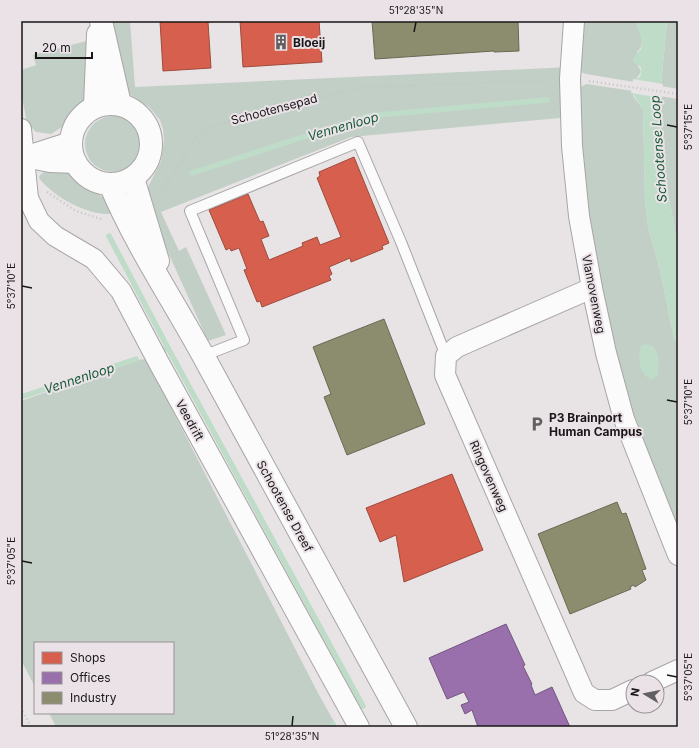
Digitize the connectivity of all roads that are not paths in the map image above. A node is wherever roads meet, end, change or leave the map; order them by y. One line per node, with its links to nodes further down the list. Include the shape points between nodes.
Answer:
1 (100, 21): 3 (street); 4 (street)
2 (574, 21): 12 (street, Vlamovenweg, via 570,79 572,146 579,216)
3 (120, 104): 4 (street); 9 (street, via 135,110 146,122 151,137 151,153 144,167)
4 (95, 106): 6 (street, via 78,120)
5 (21, 129): 7 (street, Veedrift)
6 (71, 142): 7 (street); 8 (street)
7 (23, 158): 8 (street); 19 (street, Veedrift, via 28,198 39,221 55,236 94,260 121,291)
8 (76, 163): 10 (street, via 84,174 96,182)
9 (133, 178): 10 (street, via 122,183); 11 (street, Schootense Dreef)
10 (110, 184): 11 (street, Schootense Dreef)
11 (133, 214): 13 (street, Schootense Dreef, via 143,253 164,285)
12 (592, 288): 14 (street, via 457,347); 15 (street, Vlamovenweg, via 606,354 624,419)
13 (203, 356): 14 (lane, via 244,340 190,211 358,142); 20 (street, Schootense Dreef)
14 (446, 356): 18 (street, Ringovenweg, via 445,375 584,693 595,700 612,700)
15 (678, 555)
16 (678, 670): 17 (street)
17 (665, 676)
18 (625, 694)
19 (359, 727)
20 (406, 727)

